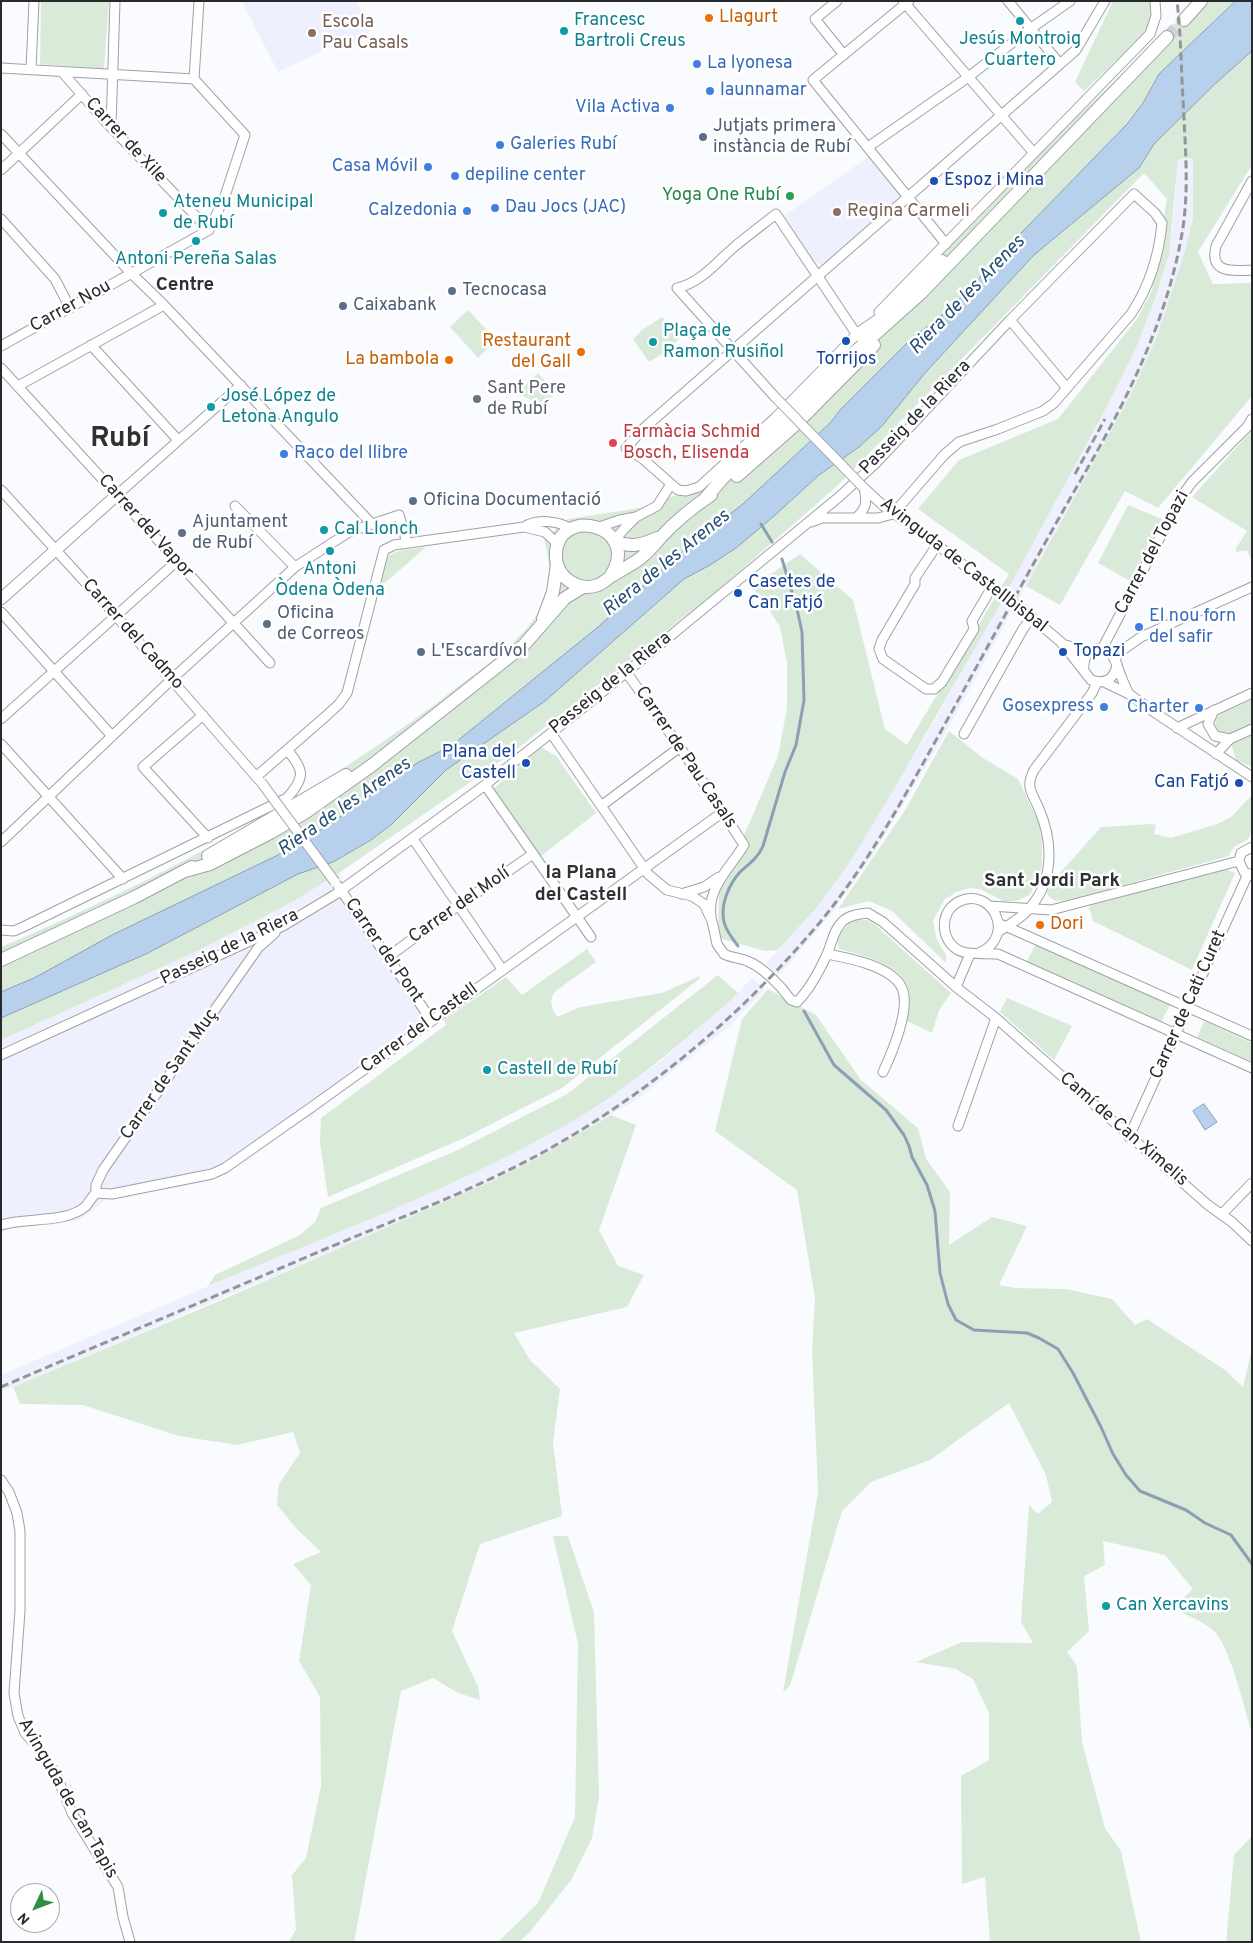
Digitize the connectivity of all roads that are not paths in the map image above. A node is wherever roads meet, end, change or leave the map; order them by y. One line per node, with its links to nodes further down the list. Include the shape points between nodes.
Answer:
1 (34, 1): 17 (street)
2 (115, 1): 19 (street)
3 (199, 1): 21 (street)
4 (837, 1): 14 (street, via 815,19)
5 (1008, 1): 12 (street)
6 (1070, 1): 12 (street)
7 (1105, 1): 15 (street, via 1076,50)
8 (1155, 1): 27 (street, via 1156,16 1150,34)
9 (1201, 1): 11 (main road)
10 (906, 2): 14 (street); 20 (street)
11 (1184, 20)
12 (1030, 29): 15 (street); 20 (street)
13 (1167, 37): 34 (main road)
14 (844, 55): 26 (street, via 813,80)
15 (1060, 64): 23 (street)
16 (1, 68): 17 (street)
17 (31, 70): 18 (street)
18 (63, 72): 19 (street); 22 (street, Carrer de Xile)
19 (112, 76): 21 (street); 24 (street)
20 (968, 78): 23 (street); 26 (street)
21 (194, 80): 33 (street, via 245,134)
22 (82, 94): 24 (street, Carrer de Xile); 28 (street)
23 (1001, 117): 27 (street); 31 (street)
24 (111, 127): 33 (street, Carrer de Xile)
25 (1, 134): 28 (street)
26 (868, 148): 31 (street)
27 (1033, 152): 35 (street)
28 (18, 153): 29 (street); 37 (street)
29 (1, 170)
30 (1252, 181): 36 (street, via 1216,246 1214,258 1225,270)
31 (908, 196): 35 (street); 38 (street)
32 (1, 219): 40 (street, via 55,279)
33 (209, 230): 37 (street, Carrer Nou)
34 (976, 235): 42 (main road, via 879,320); 65 (main road, via 921,293 819,385 704,500)
35 (946, 244): 42 (street)
36 (1252, 270)
37 (132, 274): 39 (street); 40 (street, Carrer Nou)
38 (817, 277): 42 (street); 45 (street); 45 (street, Avinguda de Castellbisbal, via 776,214 700,277 677,288)
39 (164, 305): 43 (street); 47 (street)
40 (70, 308): 44 (street, Carrer Nou)
41 (1010, 320): 49 (street); 49 (street, Passeig de la Riera, via 1134,194 1155,213 1162,223 1157,258 1140,301); 61 (street, Passeig de la Riera, via 876,463)
42 (857, 335): 52 (street, via 776,417 699,487 686,491)
43 (91, 345): 48 (street); 51 (street)
44 (1, 346)
45 (733, 350): 52 (street, via 643,429 626,448 644,459); 53 (street, Avinguda de Castellbisbal, bridge)
46 (1, 368): 48 (street, Carrer del Vapor)
47 (241, 385): 51 (street); 60 (street)
48 (18, 386): 55 (street, Carrer del Vapor)
49 (1067, 388): 57 (street, via 1043,411 959,442)
50 (1252, 419): 85 (street, Carrer del Topazi, via 1180,499)
51 (178, 440): 55 (street)
52 (671, 484): 58 (street, via 657,506)
53 (864, 488): 57 (street, Avinguda de Castellbisbal); 59 (street, via 867,502 864,511)
54 (1, 490): 70 (street, Carrer del Cadmo)
55 (117, 496): 70 (street); 71 (street, Carrer del Vapor)
56 (235, 506): 73 (street)
57 (893, 514): 59 (street); 69 (street, Avinguda de Castellbisbal)
58 (636, 517): 63 (street); 66 (street)
59 (856, 518): 61 (street, via 822,518)
60 (372, 524): 67 (street, via 399,515); 73 (street, via 349,532)
61 (806, 524): 91 (street, Passeig de la Riera)
62 (524, 527): 64 (street, via 549,522); 67 (street); 68 (street, via 545,532)
63 (599, 527): 64 (main road, via 584,525); 66 (main road)
64 (571, 529): 68 (main road)
65 (662, 536): 66 (main road, via 640,545); 74 (main road, via 643,556)
66 (614, 541): 74 (main road, via 618,561)
67 (407, 543): 107 (street, via 384,550 346,693 333,710)
68 (558, 544): 72 (main road)
69 (937, 545): 77 (street, Avinguda de Castellbisbal); 77 (street, via 915,578 882,640 879,649 882,659 926,689 934,688 942,682 974,629 972,621)
70 (56, 550): 78 (street); 81 (street, Carrer del Cadmo)
71 (177, 561): 81 (street); 82 (street, Carrer del Vapor)
72 (557, 564): 75 (main road, via 567,580); 83 (main road, via 553,592)
73 (295, 567): 82 (street)
74 (610, 577): 75 (main road, via 597,586)
75 (584, 587): 83 (main road, via 565,598)
76 (1252, 587): 87 (street, via 1141,637 1121,651)
77 (996, 589): 80 (street, Avinguda de Castellbisbal, bridge)
78 (1, 600)
79 (1, 612): 90 (street)
80 (1028, 614): 84 (street, Avinguda de Castellbisbal); 102 (street, via 1023,629)
81 (116, 616): 90 (street); 92 (street, Carrer del Cadmo)
82 (233, 624): 88 (street, Carrer del Vapor); 92 (street)
83 (539, 628): 143 (main road, via 502,663 371,766 299,816 231,854 185,872)
84 (1062, 644): 86 (street); 89 (street, Avinguda de Castellbisbal)
85 (1102, 649): 86 (street); 87 (street, via 1110,652)
86 (1090, 652): 89 (street, via 1083,661)
87 (1116, 662): 93 (street, via 1114,675); 95 (street)
88 (270, 663)
89 (1084, 670): 93 (street, via 1086,675)
90 (54, 672): 98 (street); 103 (street)
91 (626, 672): 101 (street, Passeig de la Riera); 106 (street, Carrer de Pau Casals)
92 (172, 679): 97 (street, Carrer del Cadmo); 103 (street)
93 (1100, 682): 95 (street); 127 (street, via 1029,780 1050,853 1048,874)
94 (1252, 693): 96 (street)
95 (1130, 694): 99 (street)
96 (1214, 710): 99 (street); 104 (street, via 1208,724 1215,736)
97 (203, 715): 110 (street, Carrer del Cadmo); 115 (street, via 143,767)
98 (1, 719)
99 (1177, 728): 108 (street)
100 (1252, 729): 104 (street)
101 (551, 733): 111 (street, Passeig de la Riera); 113 (street)
102 (964, 734)
103 (112, 736): 112 (street)
104 (1230, 739): 108 (street)
105 (1, 744): 112 (street)
106 (680, 747): 113 (street); 114 (street, Carrer de Pau Casals)
107 (287, 750): 110 (street); 115 (street, via 301,771 298,786 287,798)
108 (1216, 754): 109 (street)
109 (1251, 777)
110 (259, 779): 125 (street, Carrer del Pont, bridge)
111 (485, 785): 116 (street, Passeig de la Riera); 119 (street)
112 (48, 797): 117 (street); 124 (street)
113 (601, 806): 121 (street)
114 (723, 812): 121 (street, Carrer del Castell); 122 (street, Carrer de Pau Casals, via 744,845)
115 (208, 838): 124 (street)
116 (413, 839): 125 (street, Passeig de la Riera); 128 (street)
117 (1, 842)
118 (1252, 847): 120 (street, via 1241,853)
119 (533, 854): 128 (street, Carrer del Molí); 132 (street)
120 (1239, 861): 123 (street, via 1242,869); 131 (street)
121 (644, 868): 126 (street, via 656,883); 132 (street, Carrer del Castell)
122 (723, 874): 126 (street, via 704,887); 133 (street, via 712,897)
123 (1250, 874): 146 (street, Carrer de Cati Curet)
124 (123, 879): 136 (street, via 24,927 14,931)
125 (340, 890): 134 (street, Passeig de la Riera); 141 (street, Carrer del Pont)
126 (679, 894): 133 (street, via 698,899)
127 (1040, 894): 130 (street); 131 (street, via 1042,904)
128 (459, 905): 141 (street, Carrer del Molí); 144 (street)
129 (990, 906): 130 (street); 135 (street); 139 (street, via 983,901 966,899 957,902 946,915 944,932 953,947)
130 (1029, 909): 131 (street); 135 (street)
131 (1051, 910)
132 (576, 917): 137 (street); 144 (street, Carrer del Castell)
133 (712, 921): 140 (street, Camí de Can Ximelis, via 717,944 724,954 760,969 790,1000 797,1002 808,989)
134 (283, 926): 138 (street, Passeig de la Riera); 142 (street, Carrer de Sant Muç)
135 (1001, 928): 139 (street, via 991,945); 146 (street)
136 (1, 930)
137 (591, 937)
138 (233, 948): 142 (street, via 243,947 249,951); 151 (street, Passeig de la Riera)
139 (974, 953): 145 (street); 149 (street, via 998,954)
140 (827, 954): 145 (street, Camí de Can Ximelis, via 836,929 843,921 868,913 883,922); 153 (street, via 878,968 902,988 904,1002 898,1035)
141 (388, 957): 148 (street, Carrer del Pont)
142 (250, 959): 157 (street, Carrer de Sant Muç, via 103,1170)
143 (1, 960)
144 (502, 969): 148 (street, Carrer del Castell)
145 (956, 987): 147 (street, Camí de Can Ximelis)
146 (1187, 1008): 149 (street, Carrer de Cati Curet); 150 (street)
147 (996, 1018): 154 (street); 155 (street, Camí de Can Ximelis)
148 (432, 1020): 157 (street, Carrer del Castell, via 219,1172 112,1194)
149 (1176, 1034): 152 (street); 155 (street, Carrer de Cati Curet)
150 (1252, 1036)
151 (1, 1054)
152 (1252, 1068)
153 (884, 1072)
154 (958, 1126)
155 (1130, 1137): 158 (street, Camí de Can Ximelis)
156 (1252, 1183): 158 (street)
157 (96, 1193): 159 (street, via 86,1206 75,1212)
158 (1222, 1214): 160 (street, Camí de Can Ximelis)
159 (1, 1225)
160 (1252, 1241)
161 (1, 1480): 162 (street, Avinguda de Can Tapis, via 17,1513 20,1531 20,1611 14,1693 18,1716 25,1733 56,1774 72,1813 118,1887)
162 (130, 1942)

